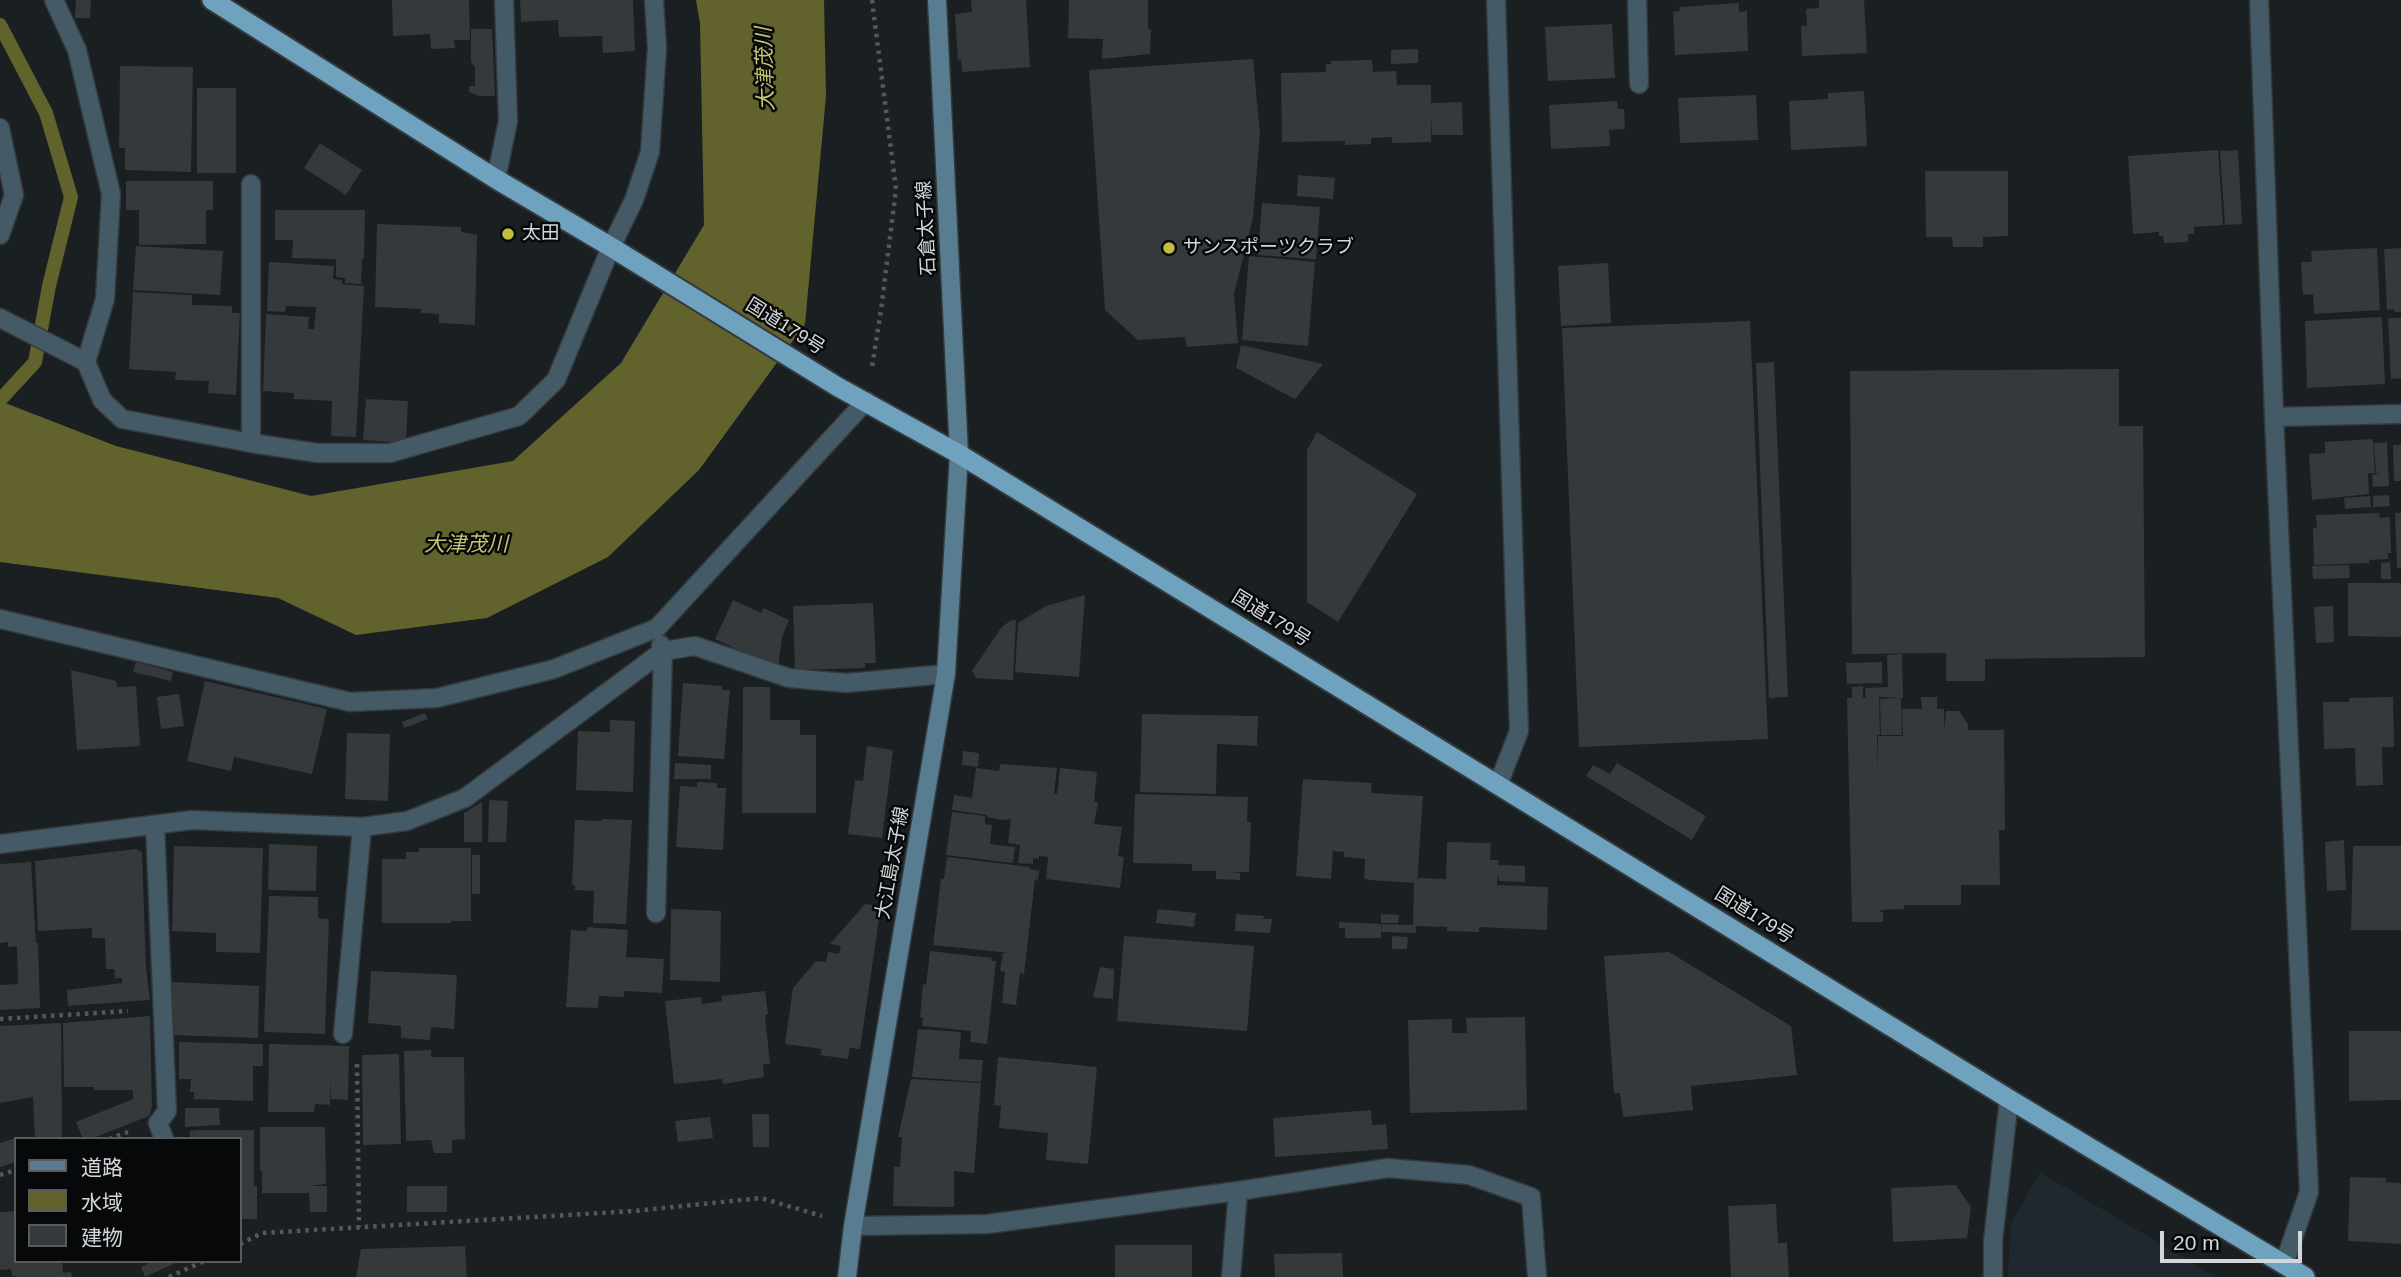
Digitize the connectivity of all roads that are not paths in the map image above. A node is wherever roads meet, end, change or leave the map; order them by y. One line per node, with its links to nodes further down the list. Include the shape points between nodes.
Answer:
1 (54, 0): 16 (street, via 77,50 111,194 105,299)
2 (212, 0): 11 (highway, 国道179号)
3 (504, 0): 11 (street, via 508,121)
4 (654, 0): 14 (street, via 657,48 650,152)
5 (937, 0): 21 (main road, 石倉太子線)
6 (1496, 0): 26 (street, via 1519,731)
7 (1637, 0): 9 (street)
8 (2259, 0): 19 (street)
9 (1639, 84)
10 (0, 128): 13 (street, via 14,195)
11 (496, 179): 14 (highway, 国道179号)
12 (251, 184): 20 (street)
13 (0, 235)
14 (611, 247): 17 (highway, 国道179号); 20 (street, via 556,380 519,416 390,453 317,453)
15 (0, 318): 16 (street)
16 (86, 362): 20 (street, via 102,400 121,419)
17 (866, 401): 21 (highway, 国道179号); 23 (street)
18 (2401, 414): 19 (street)
19 (2274, 417): 36 (street, via 2309,1192)
20 (251, 443)
21 (959, 454): 25 (main road, 大江島太子線); 26 (highway, 国道179号)
22 (0, 619): 23 (street, via 350,702 437,698 554,669)
23 (657, 628): 24 (street)
24 (663, 651): 25 (street, via 695,646 789,678 834,682); 28 (street, via 466,798 407,821); 30 (street)
25 (946, 674): 35 (main road, 大江島太子線)
26 (1498, 785): 32 (highway, 国道179号)
27 (155, 825): 28 (street, via 192,820); 29 (street); 33 (street, via 167,1111 158,1123)
28 (362, 827): 31 (street)
29 (0, 844)
30 (656, 913)
31 (344, 1034)
32 (2009, 1099): 36 (highway, 国道179号); 40 (street)
33 (163, 1137)
34 (1238, 1191): 35 (street, via 987,1224); 38 (street); 39 (street, via 1388,1168 1469,1175 1531,1197)
35 (853, 1226): 37 (main road, 大江島太子線)
36 (2284, 1264): 41 (highway, 国道179号)
37 (847, 1277)
38 (1231, 1277)
39 (1537, 1277)
40 (1993, 1277)
41 (2305, 1277)

